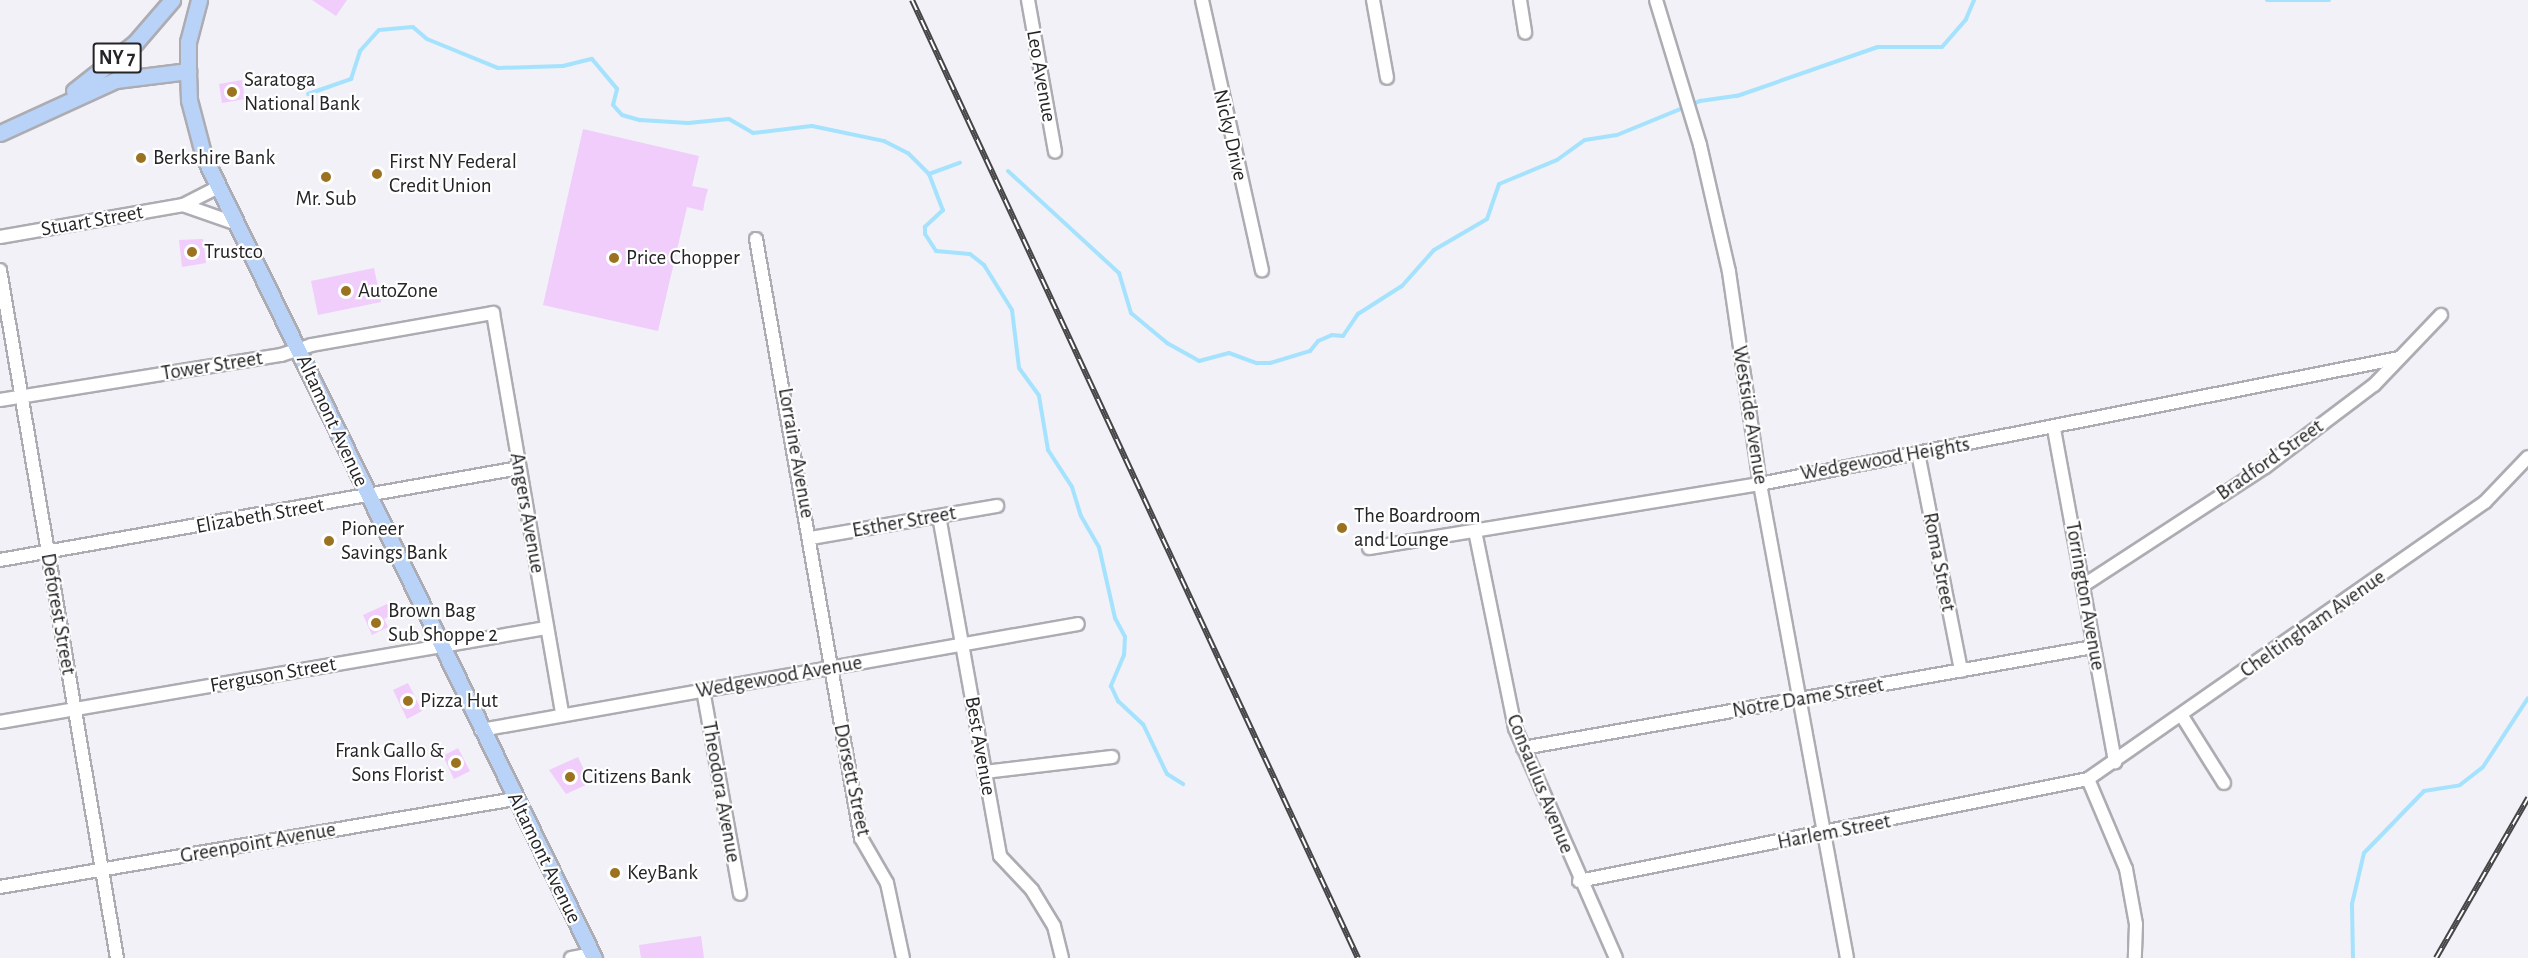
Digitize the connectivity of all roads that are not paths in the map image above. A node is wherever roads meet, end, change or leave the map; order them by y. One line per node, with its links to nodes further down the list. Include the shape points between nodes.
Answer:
1 (172, 0): 11 (main road, NY 7, via 135,43)
2 (199, 0): 9 (main road, Altamont Avenue, via 188,42)
3 (1028, 0): 13 (street, Leo Avenue)
4 (1202, 0): 20 (street, Nicky Drive)
5 (1373, 0): 10 (street)
6 (1520, 0): 8 (street)
7 (1656, 0): 31 (street, Westside Avenue, via 1690,113 1728,272)
8 (1525, 33)
9 (188, 71): 11 (main road, NY 7, via 116,80); 14 (main road, Altamont Avenue, via 198,140)
10 (1387, 78)
11 (54, 107): 12 (main road, NY 7)
12 (0, 133)
13 (1055, 152)
14 (218, 187): 15 (street, Stuart Street); 16 (main road, Altamont Avenue)
15 (183, 205): 16 (street, Stuart Street); 17 (street, Stuart Street)
16 (237, 224): 23 (main road, Altamont Avenue)
17 (0, 237)
18 (756, 239): 36 (street, Lorraine Avenue)
19 (0, 270): 25 (street, Deforest Street)
20 (1262, 270)
21 (494, 313): 23 (street, Tower Street); 30 (street, Angers Avenue)
22 (2441, 315): 24 (street, Bradford Street)
23 (297, 348): 25 (street, Tower Street, via 281,355); 32 (main road, Altamont Avenue)
24 (2399, 358): 27 (street, Wedgewood Heights); 40 (street, Bradford Street, via 2374,385 2265,467)
25 (23, 396): 26 (street, Tower Street); 38 (street, Deforest Street)
26 (0, 400)
27 (2054, 429): 28 (street, Wedgewood Heights); 40 (street, Torrington Avenue)
28 (1918, 453): 31 (street, Wedgewood Heights); 47 (street, Roma Street)
29 (2528, 457): 52 (street, Cheltingham Avenue, via 2485,502)
30 (519, 468): 32 (street, Elizabeth Street); 42 (street, Angers Avenue)
31 (1760, 484): 35 (street, Wedgewood Heights); 49 (street, Westside Avenue)
32 (367, 496): 38 (street, Elizabeth Street); 44 (main road, Altamont Avenue)
33 (997, 506): 34 (street, Esther Street)
34 (939, 516): 36 (street, Esther Street); 43 (street, Best Avenue)
35 (1475, 531): 37 (street, Wedgewood Heights); 55 (street, Consaulus Avenue, via 1505,687)
36 (811, 538): 46 (street, Lorraine Avenue)
37 (1369, 548)
38 (48, 552): 39 (street, Elizabeth Street); 50 (street, Deforest Street)
39 (0, 560)
40 (2084, 585): 45 (street, Torrington Avenue)
41 (1078, 624): 43 (street, Wedgewood Avenue)
42 (546, 628): 44 (street, Ferguson Street); 51 (street, Angers Avenue)
43 (963, 645): 46 (street, Wedgewood Avenue); 58 (street, Best Avenue)
44 (440, 646): 50 (street, Ferguson Street); 54 (main road, Altamont Avenue)
45 (2093, 647): 47 (street, Notre Dame Street); 57 (street, Torrington Avenue)
46 (830, 668): 48 (street, Wedgewood Avenue); 70 (street, Dorsett Street, via 861,838 887,883)
47 (1960, 671): 49 (street, Notre Dame Street)
48 (703, 690): 51 (street, Wedgewood Avenue); 66 (street, Theodora Avenue)
49 (1799, 699): 55 (street, Notre Dame Street); 62 (street, Westside Avenue)
50 (74, 710): 53 (street, Ferguson Street); 63 (street, Deforest Street)
51 (562, 713): 54 (street, Wedgewood Avenue)
52 (2182, 716): 57 (street, Cheltingham Avenue); 60 (street)
53 (0, 722)
54 (481, 730): 61 (main road, Altamont Avenue)
55 (1523, 748): 64 (street, Consaulus Avenue)
56 (1112, 757): 58 (street)
57 (2115, 762): 59 (street, Cheltingham Avenue)
58 (984, 772): 71 (street, Best Avenue, via 1000,856 1032,890 1054,926)
59 (2088, 779): 62 (street, Harlem Street); 74 (street, via 2120,854 2136,924)
60 (2224, 783)
61 (515, 799): 63 (street, Greenpoint Avenue); 67 (main road, Altamont Avenue)
62 (1825, 834): 64 (street, Harlem Street); 73 (street, Westside Avenue)
63 (103, 869): 65 (street, Greenpoint Avenue); 68 (street, Deforest Street)
64 (1579, 881): 72 (street, Consaulus Avenue)
65 (0, 886)
66 (740, 894)
67 (593, 956): 69 (street)
68 (117, 958)
69 (571, 958)
70 (903, 958)
71 (1062, 958)
72 (1616, 958)
73 (1847, 958)
74 (2135, 958)

